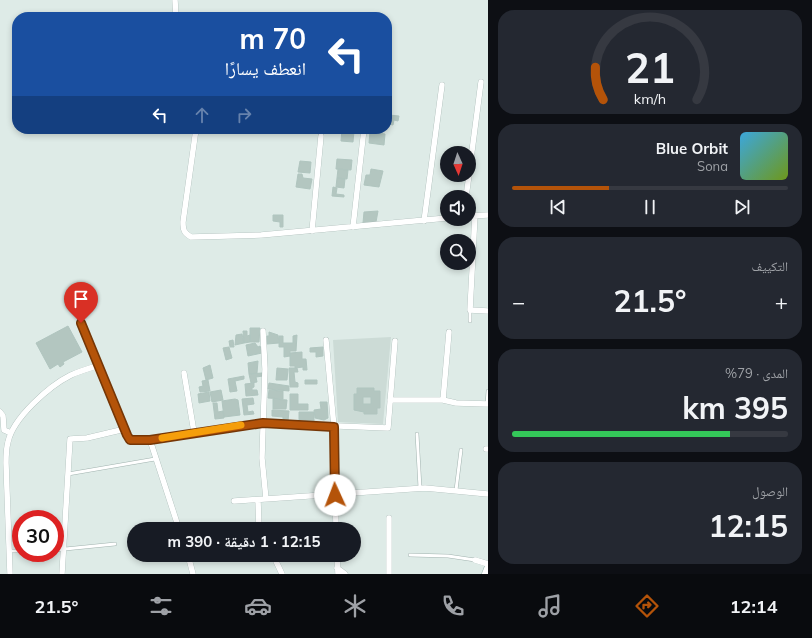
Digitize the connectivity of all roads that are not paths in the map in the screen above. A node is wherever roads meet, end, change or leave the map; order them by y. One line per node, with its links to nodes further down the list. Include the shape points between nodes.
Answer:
1 (175, 0): 2 (street)
2 (176, 12)
3 (481, 82): 8 (street)
4 (442, 85): 12 (street)
5 (195, 134): 15 (street, via 183,222 186,234 207,237)
6 (363, 134): 14 (street)
7 (321, 136): 15 (street)
8 (473, 146)
9 (488, 215): 10 (street)
10 (476, 216)
11 (440, 219): 12 (street)
12 (424, 221): 14 (street)
13 (472, 226): 16 (street)
14 (353, 227): 15 (street)
15 (312, 231)
16 (470, 310): 17 (street); 18 (lane)
17 (488, 311)
18 (470, 321)
19 (81, 323): 24 (street)
20 (263, 331): 31 (street)
21 (449, 332): 28 (street)
22 (326, 340): 32 (street)
23 (395, 341): 27 (street)
24 (100, 365): 33 (street); 35 (street, via 58,383 26,413)
25 (184, 373): 34 (street)
26 (488, 391): 29 (lane)
27 (390, 400): 28 (street); 32 (street, via 388,428)
28 (443, 400): 29 (street)
29 (487, 404)
30 (0, 412): 35 (street, via 3,416 4,430)
31 (263, 423): 32 (street); 34 (street); 45 (street, via 262,458)
32 (334, 427): 44 (street)
33 (125, 429): 37 (street, via 130,440); 40 (street, via 70,440)
34 (194, 432): 37 (street)
35 (11, 433): 55 (street, via 6,451)
36 (417, 434): 41 (lane)
37 (150, 440): 39 (street)
38 (461, 450): 42 (lane)
39 (155, 459): 40 (lane); 49 (street)
40 (67, 474): 52 (street)
41 (420, 488): 42 (street); 44 (street)
42 (456, 490): 43 (street)
43 (488, 494)
44 (335, 495): 45 (street); 51 (street)
45 (266, 499): 46 (street)
46 (258, 500): 47 (street); 50 (street)
47 (234, 501)
48 (389, 518): 70 (street)
49 (178, 522)
50 (259, 522)
51 (336, 522)
52 (64, 531)
53 (115, 544): 54 (lane)
54 (64, 550)
55 (8, 551): 56 (lane); 65 (street)
56 (12, 551)
57 (410, 554): 58 (lane)
58 (475, 560): 62 (street)
59 (62, 562): 66 (street)
60 (190, 562): 67 (street)
61 (276, 562): 68 (street)
62 (488, 564)
63 (488, 569): 71 (street)
64 (337, 571): 69 (street)
65 (10, 574)
66 (62, 574)
67 (193, 574)
68 (282, 574)
69 (345, 574)
70 (389, 574)
71 (486, 574)

